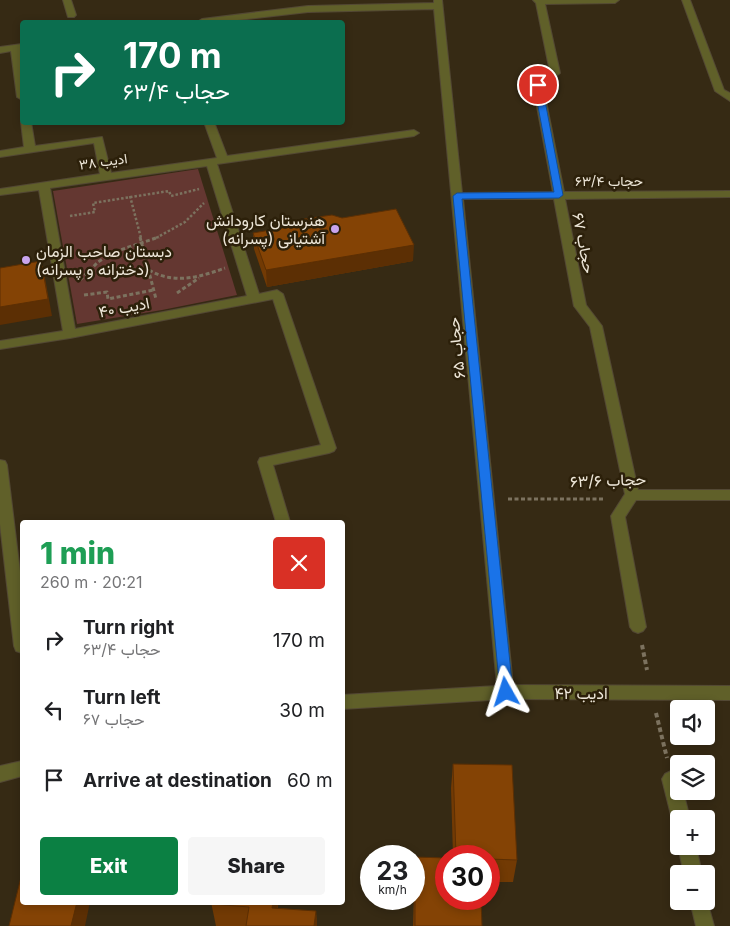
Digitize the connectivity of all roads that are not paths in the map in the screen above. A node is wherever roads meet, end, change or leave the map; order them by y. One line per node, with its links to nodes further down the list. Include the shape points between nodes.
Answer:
1 (67, 0): 8 (street)
2 (610, 0): 3 (street); 5 (street)
3 (615, 0)
4 (686, 0): 14 (street, via 720,91)
5 (538, 1): 25 (street, حجاب ۶۷, via 555,73 538,85)
6 (438, 3): 7 (street); 26 (street, حجاب ۶۵)
7 (284, 12): 9 (street); 10 (street)
8 (71, 15)
9 (218, 20)
10 (288, 20)
11 (19, 47): 12 (street); 13 (street)
12 (0, 50)
13 (20, 64)
14 (730, 98)
15 (26, 125): 18 (street)
16 (211, 125): 20 (street)
17 (414, 133): 20 (street, ادیب ۳۸)
18 (30, 149): 19 (street); 21 (street, via 98,139)
19 (0, 154)
20 (217, 161): 21 (street, ادیب ۳۸); 27 (street, via 217,186)
21 (106, 176): 22 (street, ادیب ۳۸)
22 (44, 185): 23 (street, ادیب ۳۸); 28 (street)
23 (0, 192)
24 (730, 194): 25 (street, حجاب ۶۳/۴)
25 (559, 195): 26 (street, حجاب ۶۳/۴); 32 (street, حجاب ۶۷, via 580,306 596,326)
26 (457, 196): 37 (street, حجاب ۶۵)
27 (254, 298): 28 (street, ادیب ۴۰); 30 (street, via 277,294)
28 (70, 334): 29 (street, ادیب ۴۰)
29 (0, 345)
30 (329, 448): 34 (street, via 265,462)
31 (0, 465): 36 (street)
32 (632, 496): 33 (street, حجاب ۶۳/۶); 35 (street, via 618,516)
33 (730, 496)
34 (282, 520)
35 (638, 627)
36 (20, 630)
37 (506, 692): 38 (street, ادیب ۴۲); 39 (street, ادیب ۴۲)
38 (730, 694)
39 (345, 702)
40 (20, 769): 41 (street)
41 (0, 774)
42 (701, 910): 43 (street)
43 (705, 926)

